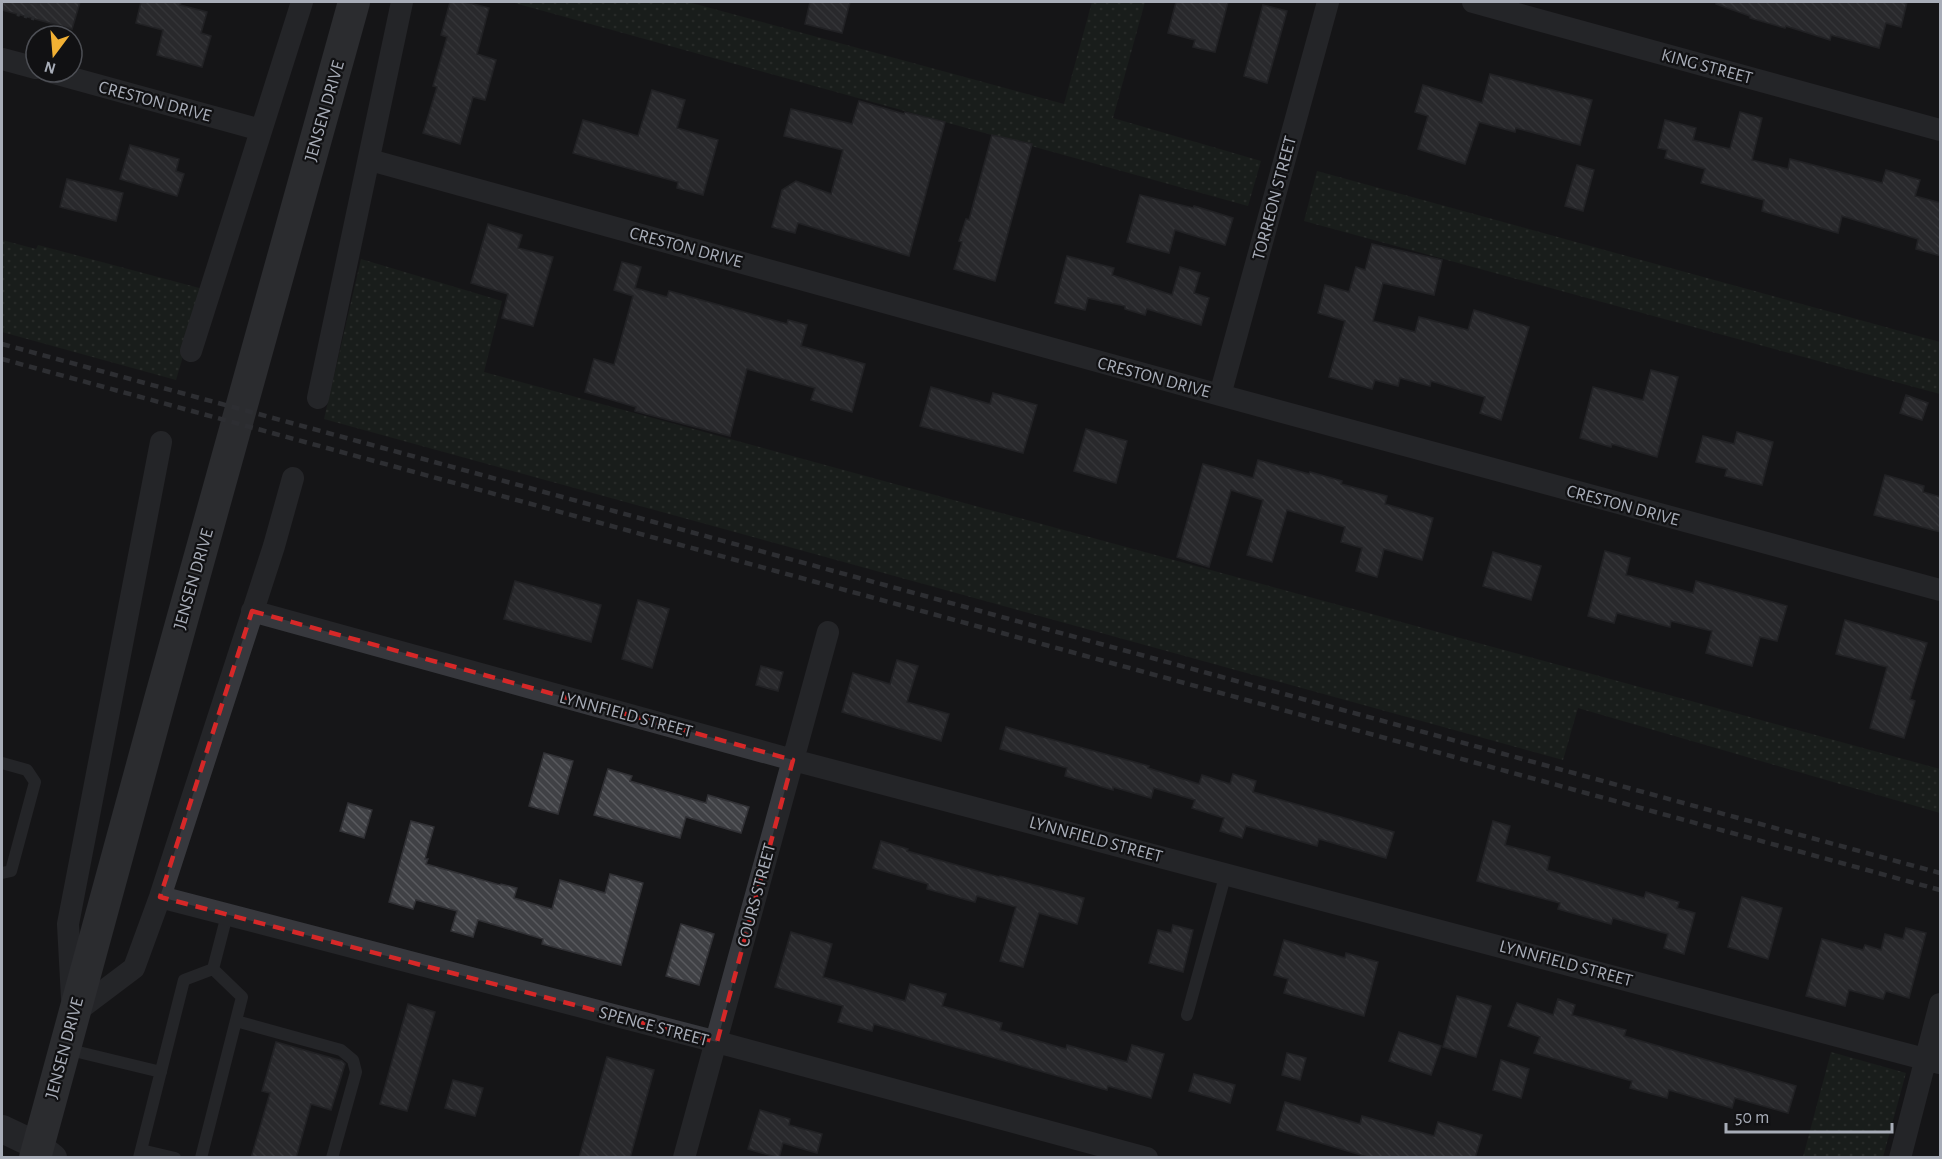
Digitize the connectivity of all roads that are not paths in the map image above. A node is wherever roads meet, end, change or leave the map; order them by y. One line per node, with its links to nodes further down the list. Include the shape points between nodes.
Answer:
1 (302, 2): 9 (street)
2 (354, 2): 28 (main road, JENSEN DRIVE)
3 (402, 2): 11 (street)
4 (1328, 2): 13 (street, TORREON STREET)
5 (1473, 2): 10 (street, KING STREET)
6 (2, 59): 7 (street)
7 (24, 65)
8 (84, 81): 9 (street, CRESTON DRIVE)
9 (261, 130): 12 (street)
10 (1941, 130)
11 (369, 160): 13 (street, CRESTON DRIVE); 14 (street)
12 (191, 351)
13 (1220, 395): 17 (street, CRESTON DRIVE)
14 (318, 398)
15 (161, 442): 28 (street, via 68,924)
16 (293, 478): 18 (street)
17 (1941, 590)
18 (252, 611): 20 (street, LYNNFIELD STREET); 24 (street)
19 (828, 632): 20 (street, COURS STREET)
20 (793, 760): 23 (street, LYNNFIELD STREET); 31 (street, COURS STREET)
21 (2, 763): 22 (lane, via 27,770 35,782 11,871)
22 (2, 873)
23 (1226, 873): 29 (lane); 33 (street, LYNNFIELD STREET)
24 (160, 897): 25 (street, SPENCE STREET); 28 (street, via 134,968)
25 (227, 915): 26 (lane); 31 (street, SPENCE STREET)
26 (213, 969): 30 (lane, via 242,997); 34 (lane, via 184,980)
27 (1941, 1004): 33 (street)
28 (73, 1014): 32 (main road, JENSEN DRIVE)
29 (1187, 1015)
30 (236, 1021): 39 (lane); 40 (lane, via 341,1050 353,1060 356,1072)
31 (717, 1042): 41 (street, COURS STREET); 42 (street, SPENCE STREET)
32 (64, 1048): 34 (lane); 36 (main road, JENSEN DRIVE)
33 (1933, 1061): 43 (street)
34 (161, 1072): 37 (lane)
35 (2, 1129): 36 (street)
36 (42, 1154)
37 (140, 1154): 38 (lane)
38 (175, 1158)
39 (201, 1158)
40 (332, 1158)
41 (684, 1158)
42 (1146, 1158)
43 (1900, 1158)

